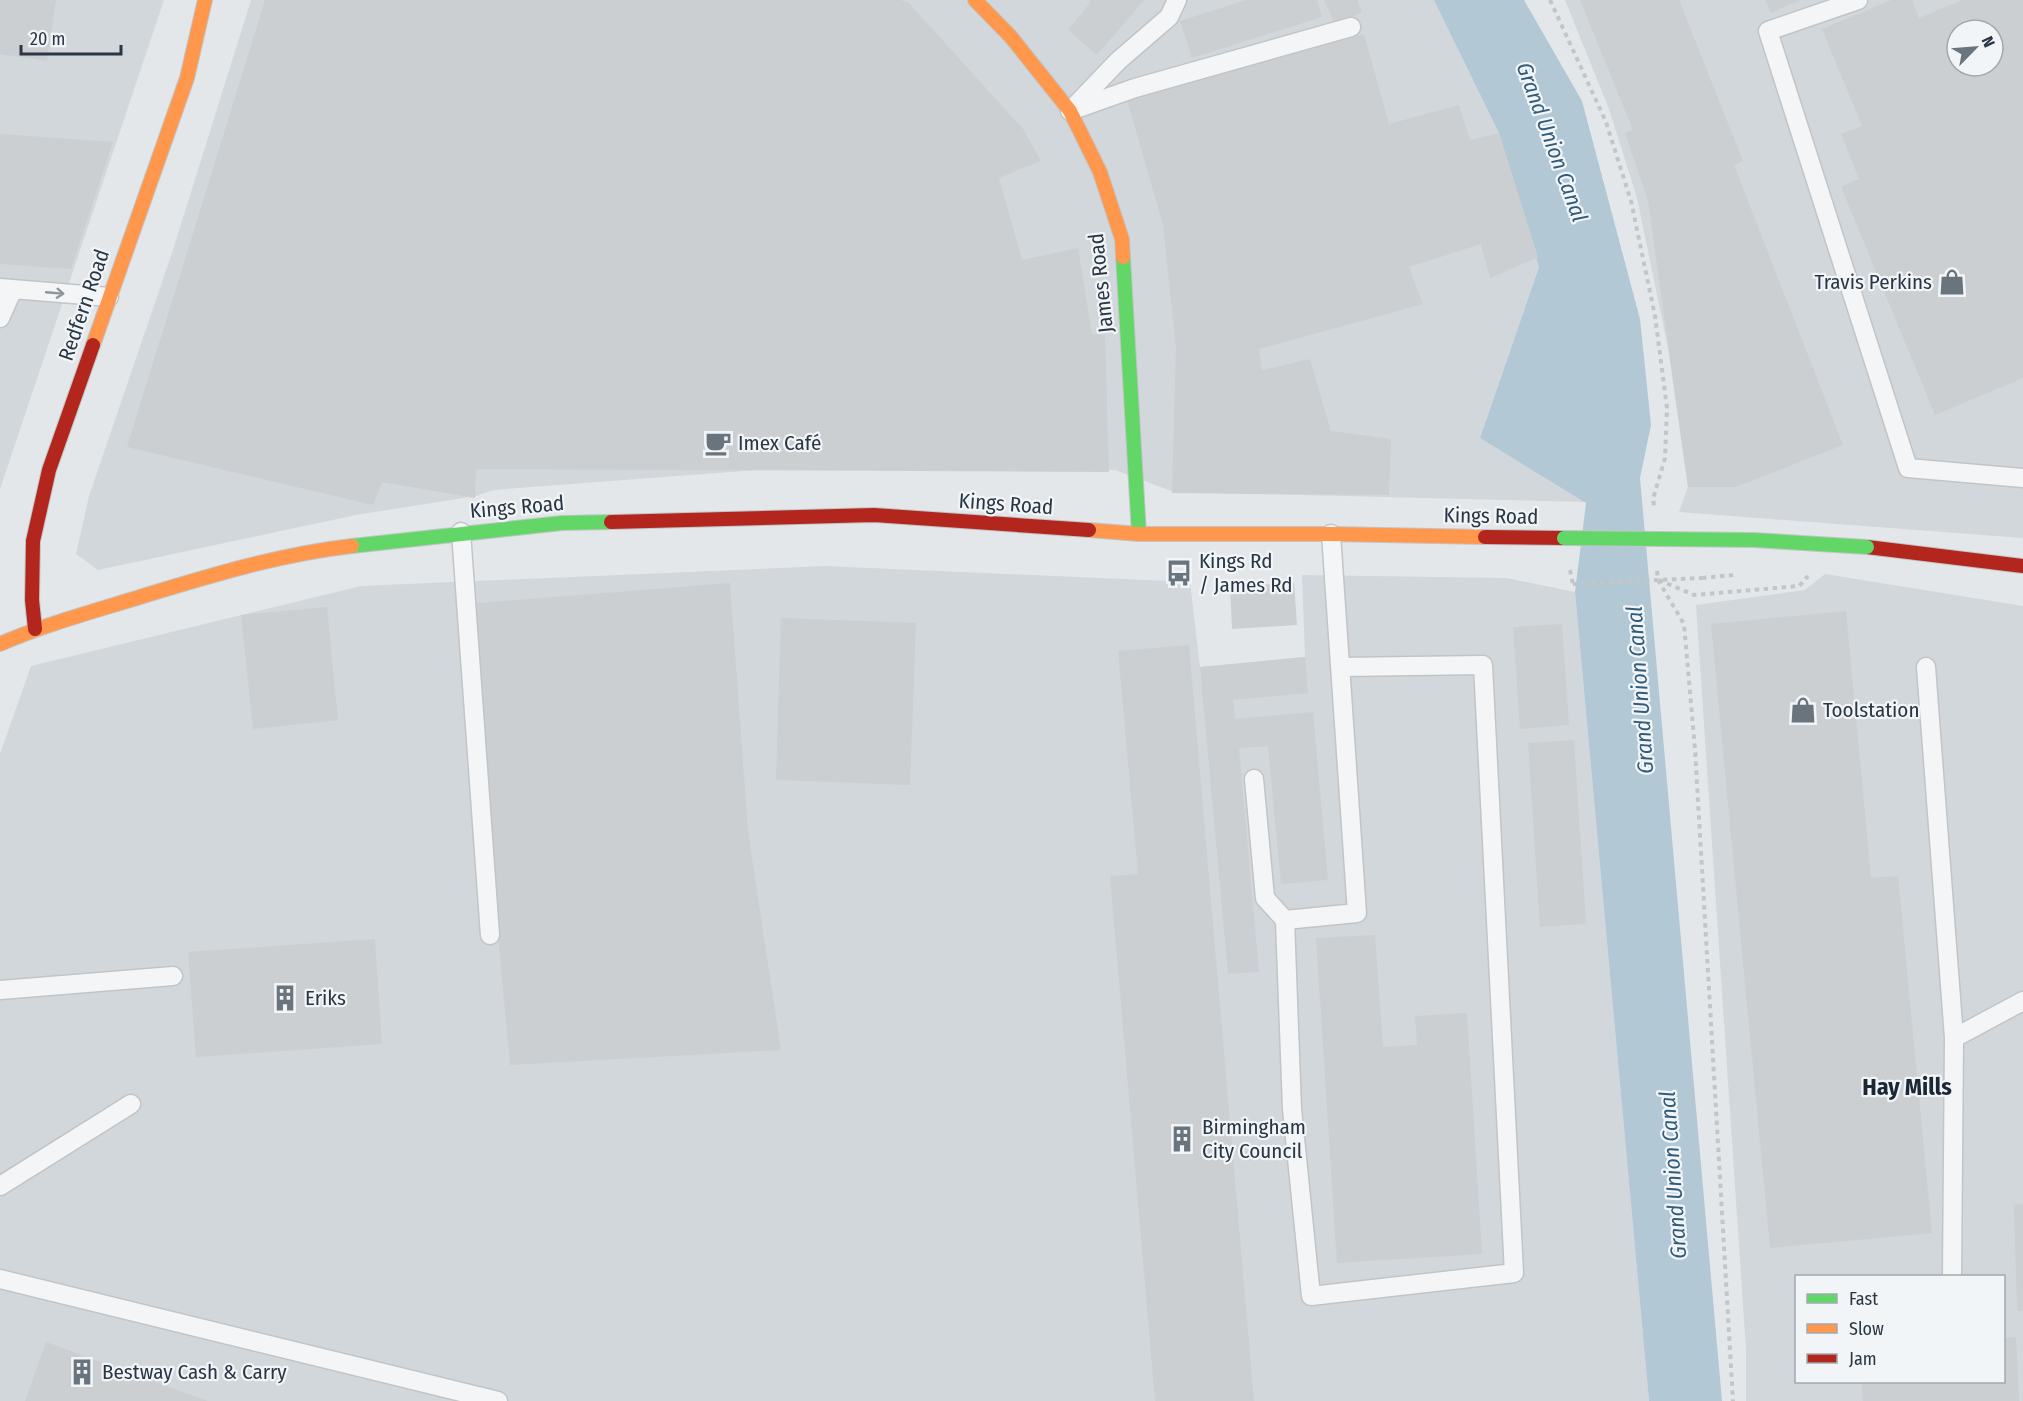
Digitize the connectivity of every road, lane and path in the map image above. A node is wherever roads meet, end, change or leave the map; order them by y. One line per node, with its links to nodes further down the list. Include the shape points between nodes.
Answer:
1 (205, 0): 9 (street, Redfern Road, via 186,78)
2 (975, 0): 7 (street, James Road, via 1011,37)
3 (1177, 0): 7 (lane, via 1169,17 1118,61)
4 (1550, 0): 12 (path, via 1606,122 1631,201 1656,316 1667,408 1665,458 1653,499)
5 (1858, 0): 11 (lane, via 1768,31 1908,468)
6 (1351, 27): 7 (lane, via 1136,88)
7 (1070, 111): 14 (street, James Road, via 1100,172 1122,238)
8 (6, 289): 9 (lane, one-way to 9); 10 (lane)
9 (109, 297): 22 (street, Redfern Road, via 49,470 37,520 33,541)
10 (0, 318)
11 (2023, 478)
12 (1654, 511)
13 (461, 532): 14 (street, Kings Road, via 562,524 874,515); 22 (street, Kings Road, via 316,550 226,571); 28 (lane)
14 (1139, 534): 15 (street, Kings Road)
15 (1331, 534): 16 (street, Kings Road, bridge, via 1832,543); 24 (lane)
16 (2023, 566)
17 (1657, 568): 20 (path)
18 (1811, 573): 20 (path, via 1799,586 1694,595)
19 (1702, 578): 21 (path, bridge)
20 (1658, 580): 38 (path, via 1684,624)
21 (1573, 584)
22 (35, 630): 23 (street, Kings Road)
23 (0, 644)
24 (1341, 667): 27 (lane, via 1357,913); 27 (lane, via 1484,665 1514,1273 1311,1296 1292,1109)
25 (1926, 667): 32 (lane)
26 (1254, 779): 27 (lane, via 1265,898)
27 (1285, 920)
28 (490, 935)
29 (173, 976): 30 (lane)
30 (0, 990)
31 (2023, 1001): 32 (lane)
32 (1954, 1038): 35 (lane)
33 (131, 1104): 34 (lane)
34 (0, 1186)
35 (1952, 1275)
36 (0, 1279): 37 (lane)
37 (498, 1401)
38 (1733, 1401)

